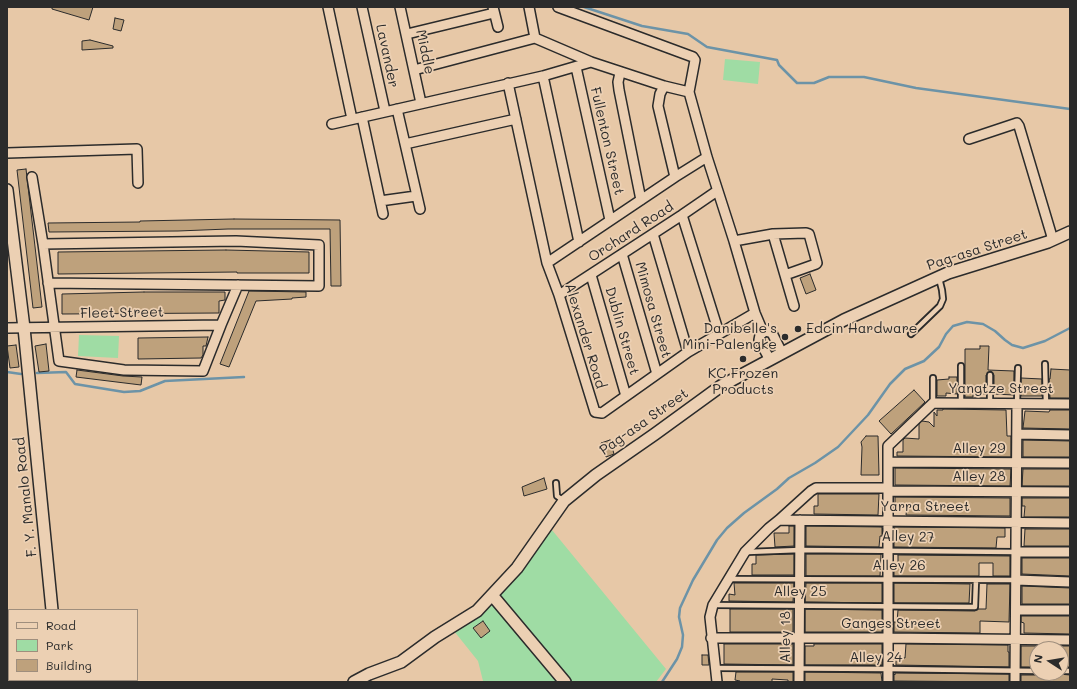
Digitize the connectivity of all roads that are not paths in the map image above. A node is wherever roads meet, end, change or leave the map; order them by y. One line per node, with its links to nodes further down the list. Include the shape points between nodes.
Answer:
1 (328, 7): 21 (street)
2 (362, 7): 20 (street, Lavander)
3 (400, 7): 8 (street, Middle)
4 (529, 7): 9 (street)
5 (558, 7): 17 (street, via 693,57 695,64)
6 (493, 10): 7 (street); 8 (street)
7 (498, 27)
8 (406, 34): 12 (street, Middle)
9 (535, 38): 10 (street); 12 (street)
10 (591, 62): 11 (street); 13 (street)
11 (576, 67): 14 (street); 39 (street, Fullenton Street)
12 (414, 70): 18 (street, Middle)
13 (620, 72): 16 (street); 34 (street, via 619,90)
14 (543, 76): 15 (street); 45 (street)
15 (508, 83): 18 (street); 22 (street, Alexander Road)
16 (664, 86): 17 (street); 29 (street, via 658,106)
17 (689, 92): 27 (street)
18 (421, 103): 19 (street)
19 (397, 109): 20 (street); 25 (street)
20 (385, 111): 21 (street)
21 (357, 118): 23 (street); 35 (street)
22 (516, 119): 25 (street); 48 (street, Alexander Road)
23 (332, 124)
24 (968, 139): 43 (street, via 1017,123)
25 (405, 144): 33 (street)
26 (7, 153): 30 (street, via 138,149)
27 (707, 157): 29 (street); 32 (street)
28 (32, 177): 46 (street)
29 (674, 177): 34 (street)
30 (138, 183)
31 (7, 190): 59 (street, F. Y. Manalo Road)
32 (717, 191): 38 (street, Orchard Road); 44 (street)
33 (416, 196): 35 (street); 36 (street)
34 (642, 200): 39 (street)
35 (380, 201): 37 (street)
36 (420, 209)
37 (383, 214)
38 (682, 215): 41 (street, Orchard Road); 62 (street)
39 (610, 220): 45 (street)
40 (1070, 232): 43 (street, Pag-asa Street)
41 (653, 234): 47 (street, Orchard Road); 64 (street)
42 (773, 234): 44 (street); 50 (street); 50 (street, via 809,234 818,262)
43 (1053, 240): 51 (street, Pag-asa Street)
44 (734, 241): 56 (street)
45 (579, 242): 48 (street)
46 (43, 244): 52 (street); 53 (street, via 236,241 319,245 319,286)
47 (622, 254): 49 (street, Orchard Road); 70 (street, Mimosa Street)
48 (547, 263): 54 (street, Alexander Road)
49 (590, 275): 54 (street, Orchard Road); 73 (street, Dublin Street)
50 (785, 275): 55 (street)
51 (939, 277): 63 (lane, via 943,299 940,306); 65 (street, Pag-asa Street, via 844,320)
52 (48, 283): 53 (street); 60 (street)
53 (238, 285): 57 (street)
54 (559, 295): 73 (street, Alexander Road, via 594,410 596,413 602,412)
55 (794, 306)
56 (755, 313): 61 (street); 62 (street, Alexander Road)
57 (221, 325): 60 (street, Fleet Street); 60 (street, via 203,371 124,370 59,361)
58 (7, 328): 59 (street, Fleet Street)
59 (24, 328): 60 (street, Fleet Street); 110 (street, F. Y. Manalo Road)
60 (54, 328)
61 (763, 332): 65 (street, via 772,333); 66 (street, via 759,340)
62 (719, 333): 64 (street, Alexander Road)
63 (911, 334)
64 (688, 352): 70 (street, Alexander Road)
65 (782, 353): 66 (street, Pag-asa Street)
66 (770, 360): 89 (street, Pag-asa Street, via 721,386 596,475)
67 (1045, 364): 78 (lane)
68 (961, 366): 75 (lane)
69 (1018, 368): 77 (lane)
70 (657, 374): 73 (street, Alexander Road)
71 (990, 375): 76 (lane)
72 (933, 378): 74 (lane)
73 (626, 396)
74 (933, 403): 75 (street, Yangtze Street); 82 (street, via 888,446)
75 (961, 403): 76 (street, Yangtze Street)
76 (990, 403): 77 (street, Yangtze Street)
77 (1018, 404): 78 (street, Yangtze Street); 80 (street)
78 (1046, 404): 79 (street, Yangtze Street)
79 (1070, 404)
80 (1017, 434): 81 (street); 83 (street)
81 (1070, 435)
82 (888, 462): 83 (street, Alley 29); 86 (street)
83 (1017, 463): 84 (street, Alley 29); 87 (street)
84 (1070, 463)
85 (556, 483): 89 (lane, via 558,496)
86 (888, 489): 87 (street, Alley 28); 90 (street, Alley 28, via 816,488); 92 (street)
87 (1017, 491): 88 (street, Alley 28); 93 (street)
88 (1070, 492)
89 (564, 501): 106 (street, Pag-asa Street, via 516,568)
90 (779, 520): 91 (street, Yarra Street); 97 (street, Alley 28)
91 (800, 520): 92 (street, Yarra Street); 95 (street, Alley 18)
92 (888, 521): 93 (street, Yarra Street); 96 (street)
93 (1016, 522): 94 (street, Yarra Street); 98 (street)
94 (1070, 524)
95 (800, 550): 96 (lane, Alley 27); 97 (lane, Alley 27); 101 (street, Alley 18)
96 (888, 551): 98 (lane, Alley 27); 102 (street)
97 (745, 552): 100 (street, Alley 28)
98 (1016, 552): 99 (street, Alley 27); 104 (street)
99 (1070, 552)
100 (729, 579): 101 (lane, Alley 26); 107 (street, Alley 28)
101 (800, 579): 102 (lane, Alley 26); 108 (street, Alley 18)
102 (887, 580): 103 (lane, Alley 26); 109 (street)
103 (976, 580): 104 (lane, Alley 26); 109 (lane, Alley 25, via 975,608)
104 (1016, 580): 105 (street, Alley 26); 111 (street)
105 (1070, 582)
106 (492, 595): 123 (street, Pag-asa Street, via 477,611 401,662); 124 (street)
107 (713, 606): 108 (lane, Alley 25); 113 (street, via 710,617)
108 (800, 606): 109 (lane, Alley 25); 114 (street, Alley 18)
109 (887, 607): 115 (street)
110 (52, 609)
111 (1016, 610): 112 (street); 116 (street)
112 (1070, 610)
113 (711, 638): 114 (street, Ganges Street); 118 (street)
114 (799, 638): 115 (street, Ganges Street); 119 (street, Alley 18)
115 (887, 638): 116 (street, Ganges Street); 120 (street)
116 (1016, 639): 117 (street, Ganges Street); 121 (street)
117 (1070, 640)
118 (715, 668): 119 (lane, Alley 24); 125 (street)
119 (800, 669): 120 (lane, Alley 24); 126 (street, Alley 18)
120 (888, 669): 121 (lane, Alley 24); 127 (street)
121 (1015, 671): 122 (lane, Alley 24); 128 (street)
122 (1029, 671)
123 (354, 682)
124 (565, 682)
125 (717, 682)
126 (799, 682)
127 (888, 682)
128 (1015, 682)

